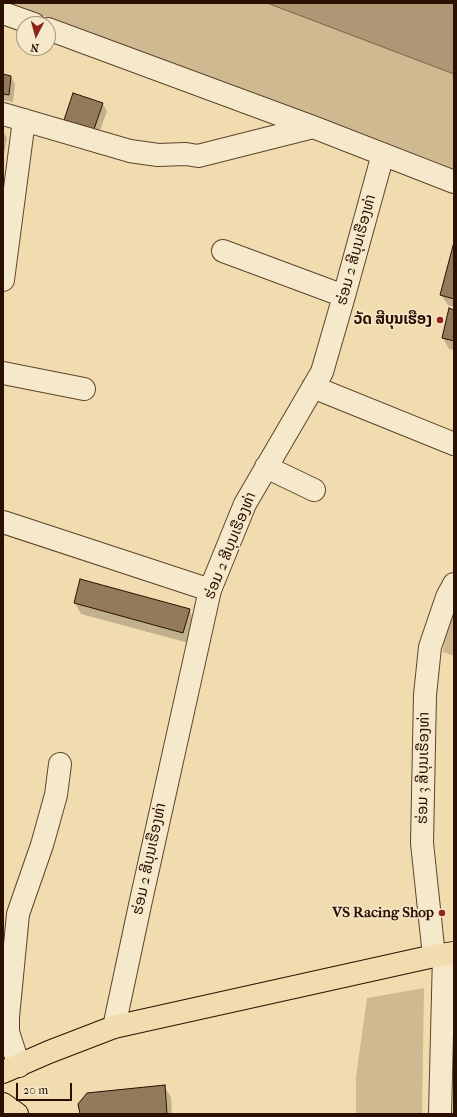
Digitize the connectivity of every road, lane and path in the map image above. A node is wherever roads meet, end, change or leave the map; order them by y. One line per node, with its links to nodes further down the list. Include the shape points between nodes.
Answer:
1 (3, 13): 2 (street)
2 (16, 18)
3 (56, 32): 6 (street)
4 (3, 114): 5 (street)
5 (24, 120): 6 (street, via 130,151 198,156); 10 (street)
6 (313, 127): 7 (street)
7 (383, 154): 8 (street); 11 (street, ຮ່ອມ 2 ສີບຸນເຮືອງທ່າ)
8 (454, 182)
9 (223, 251): 11 (street)
10 (3, 280)
11 (344, 296): 13 (street, ຮ່ອມ 2 ສີບຸນເຮືອງທ່າ, via 322,372)
12 (3, 373): 14 (street)
13 (313, 387): 15 (street); 16 (street, ຮ່ອມ 2 ສີບຸນເຮືອງທ່າ)
14 (84, 389)
15 (454, 444)
16 (266, 467): 17 (street); 20 (street, ຮ່ອມ 2 ສີບຸນເຮືອງທ່າ, via 245,504)
17 (314, 490)
18 (3, 522): 20 (street)
19 (454, 584): 22 (street, ຮ່ອມ 3 ສີບຸນເຮືອງທ່າ, via 430,647 425,695 422,843)
20 (210, 590): 23 (street, ຮ່ອມ 2 ສີບຸນເຮືອງທ່າ)
21 (60, 764): 24 (street, via 56,795 18,914 8,1018)
22 (444, 955): 23 (highway); 27 (street, ຮ່ອມ 3 ສີບຸນເຮືອງທ່າ)
23 (114, 1027): 24 (highway)
24 (11, 1069)
25 (3, 1104): 26 (highway)
26 (17, 1114)
27 (440, 1114)

